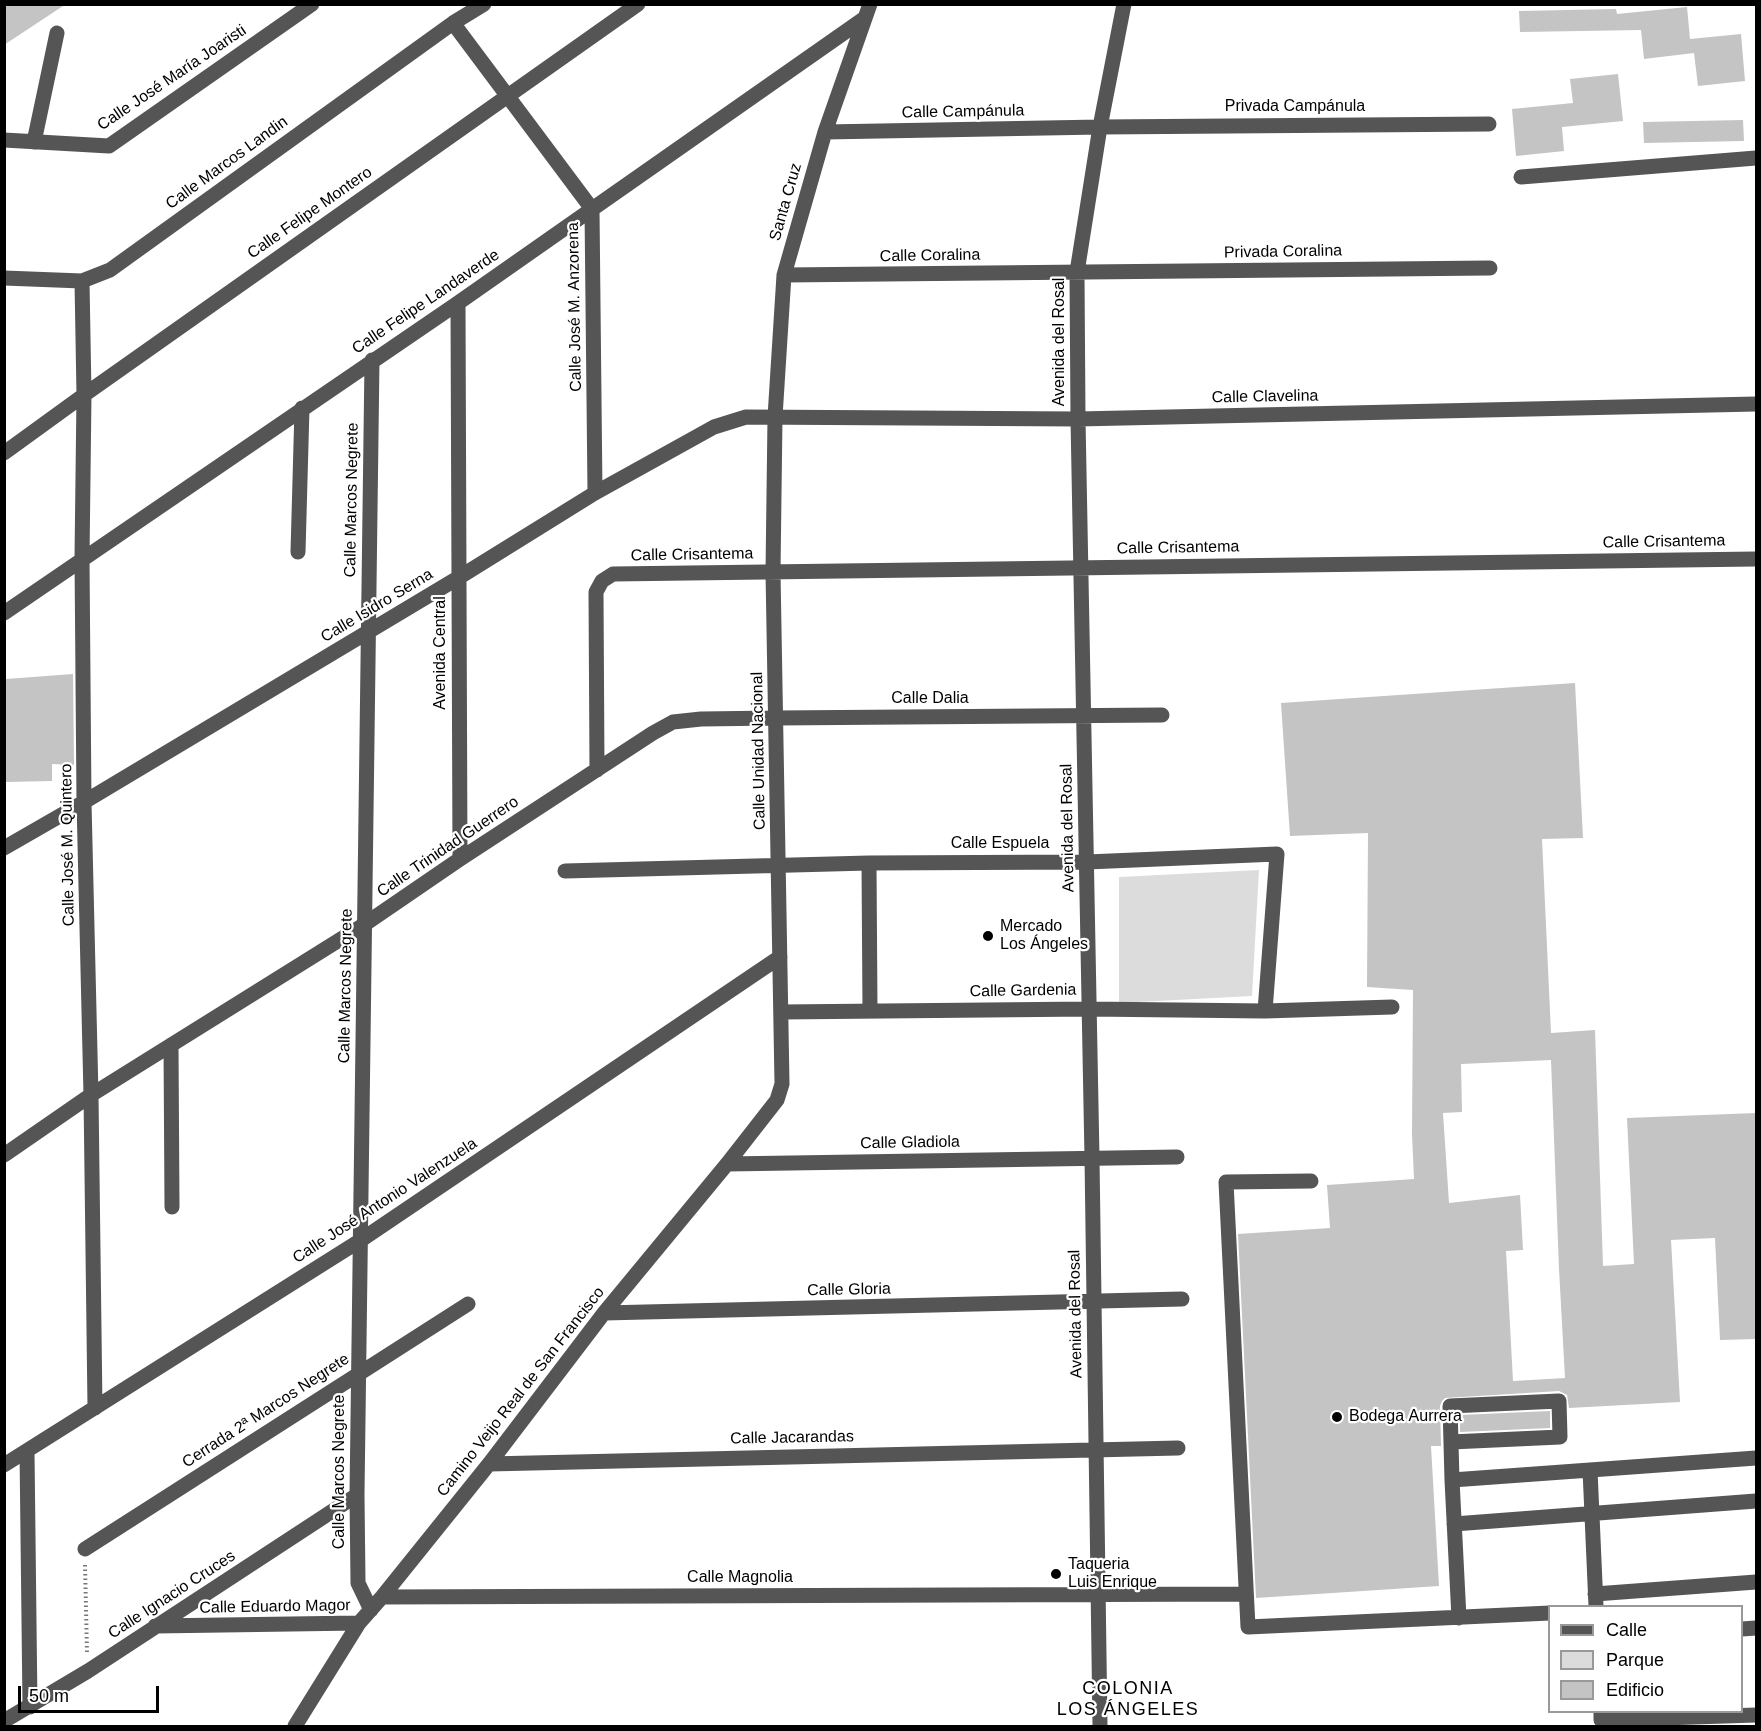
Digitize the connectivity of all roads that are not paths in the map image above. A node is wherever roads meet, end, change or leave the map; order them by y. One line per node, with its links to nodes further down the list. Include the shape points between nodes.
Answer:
1 (312, 4): 13 (street, Calle José María Joaristi, via 109,146)
2 (484, 4): 6 (street, Calle Marcos Landin)
3 (638, 4): 8 (street, Calle Felipe Montero)
4 (1124, 4): 10 (street, Avenida del Rosal)
5 (868, 11): 11 (street, Santa Cruz); 16 (street, Calle Felipe Landaverde)
6 (453, 23): 8 (street, Calle José M. Anzorena); 21 (street, Calle Marcos Landin, via 110,270)
7 (57, 33): 13 (street)
8 (507, 96): 16 (street, Calle José M. Anzorena); 24 (street, Calle Felipe Montero)
9 (1489, 124): 10 (street, Privada Campánula)
10 (1100, 127): 11 (street, Calle Campánula); 18 (street, Avenida del Rosal)
11 (825, 132): 19 (street, Santa Cruz)
12 (4, 140): 13 (street, Calle José María Joaristi)
13 (34, 142)
14 (1756, 158): 15 (street)
15 (1521, 177)
16 (592, 208): 22 (street, Calle Felipe Landaverde); 30 (street, Calle José M. Anzorena)
17 (1490, 268): 18 (street, Privada Coralina)
18 (1077, 272): 19 (street, Calle Coralina); 28 (street, Avenida del Rosal)
19 (784, 275): 27 (street, Santa Cruz)
20 (4, 278): 21 (street, Calle Marcos Landin)
21 (82, 281): 24 (street, Calle José M. Quintero)
22 (458, 303): 23 (street, Calle Felipe Landaverde); 36 (street, Avenida Central)
23 (372, 360): 26 (street, Calle Felipe Landaverde); 38 (street, Calle Marcos Negrete)
24 (84, 395): 29 (street, Calle Felipe Montero); 32 (street, Calle José M. Quintero)
25 (1756, 404): 28 (street, Calle Clavelina)
26 (302, 408): 31 (street); 32 (street, Calle Felipe Landaverde)
27 (775, 417): 28 (street, Calle Clavelina); 30 (street, Calle Isidro Serna, via 746,417 714,427); 35 (street, Calle Unidad Nacional)
28 (1078, 419): 34 (street, Avenida del Rosal)
29 (4, 453)
30 (595, 493): 36 (street, Calle Isidro Serna)
31 (298, 552)
32 (82, 558): 37 (street, Calle Felipe Landaverde); 43 (street, Calle José M. Quintero)
33 (1756, 559): 34 (street, Calle Crisantema)
34 (1081, 567): 35 (street, Calle Crisantema); 40 (street, Avenida del Rosal)
35 (773, 572): 41 (street, Calle Unidad Nacional); 42 (street, Calle Crisantema, via 613,574 602,581 596,592)
36 (458, 578): 38 (street, Calle Isidro Serna); 45 (street, Avenida Central)
37 (4, 613)
38 (368, 632): 43 (street, Calle Isidro Serna); 50 (street, Calle Marcos Negrete)
39 (1162, 715): 40 (street, Calle Dalia)
40 (1083, 717): 41 (street, Calle Dalia); 46 (street, Avenida del Rosal)
41 (777, 718): 42 (street, Calle Trinidad Guerrero, via 673,722); 48 (street, Calle Unidad Nacional)
42 (597, 770): 45 (street, Calle Trinidad Guerrero)
43 (84, 802): 44 (street, Calle Isidro Serna); 59 (street, Calle José M. Quintero)
44 (4, 848)
45 (460, 860): 50 (street, Calle Trinidad Guerrero)
46 (1087, 861): 47 (street, Calle Espuela); 53 (street, Avenida del Rosal); 55 (street, Calle Espuela, via 1277,854)
47 (869, 862): 48 (street, Calle Espuela); 54 (street)
48 (778, 865): 49 (street, Calle Espuela); 51 (street, Calle Unidad Nacional)
49 (565, 871)
50 (364, 924): 57 (street, Calle Trinidad Guerrero); 66 (street, Calle Marcos Negrete)
51 (780, 957): 56 (street, Calle Unidad Nacional); 66 (street, Calle José Antonio Valenzuela)
52 (1392, 1007): 55 (street, Calle Gardenia)
53 (1089, 1009): 54 (street, Calle Gardenia); 55 (street, Calle Gardenia); 62 (street, Avenida del Rosal)
54 (870, 1011): 56 (street, Calle Gardenia)
55 (1265, 1011)
56 (781, 1012): 58 (street, Calle Unidad Nacional)
57 (171, 1045): 59 (street, Calle Trinidad Guerrero); 65 (street)
58 (782, 1084): 63 (street, Camino Veijo Real de San Francisco, via 777,1100)
59 (91, 1095): 60 (street, Calle Trinidad Guerrero); 72 (street, Calle José M. Quintero)
60 (4, 1155)
61 (1177, 1157): 62 (street, Calle Gladiola)
62 (1092, 1158): 63 (street, Calle Gladiola); 68 (street, Avenida del Rosal)
63 (728, 1164): 70 (street, Camino Veijo Real de San Francisco)
64 (1311, 1181): 88 (street, via 1226,1182)
65 (172, 1207)
66 (361, 1240): 71 (street, Calle Marcos Negrete); 72 (street, Calle José Antonio Valenzuela)
67 (1182, 1299): 68 (street, Calle Gloria)
68 (1094, 1302): 70 (street, Calle Gloria); 75 (street, Avenida del Rosal)
69 (468, 1304): 71 (street, Cerrada 2ª Marcos Negrete)
70 (604, 1313): 78 (street, Camino Veijo Real de San Francisco)
71 (358, 1373): 82 (street, Calle Marcos Negrete); 86 (street, Cerrada 2ª Marcos Negrete)
72 (94, 1408): 76 (street, Calle José Antonio Valenzuela)
73 (1451, 1442): 73 (street, via 1450,1406 1558,1401 1560,1437); 81 (street)
74 (1178, 1448): 75 (street, Calle Jacarandas)
75 (1096, 1449): 78 (street, Calle Jacarandas); 89 (street, Avenida del Rosal)
76 (27, 1451): 79 (street, Calle José Antonio Valenzuela); 97 (street)
77 (1756, 1458): 80 (street)
78 (489, 1464): 90 (street, Camino Veijo Real de San Francisco)
79 (4, 1465)
80 (1590, 1470): 81 (street); 84 (street)
81 (1452, 1480): 85 (street)
82 (357, 1495): 92 (street, Calle Marcos Negrete, via 358,1583); 96 (street, Calle Ignacio Cruces)
83 (1756, 1501): 84 (street)
84 (1592, 1514): 85 (street); 91 (street)
85 (1454, 1524): 94 (street)
86 (85, 1549)
87 (1756, 1582): 91 (street)
88 (1245, 1594): 89 (street, Calle Magnolia); 94 (street, via 1248,1627)
89 (1099, 1595): 90 (street, Calle Magnolia); 103 (street, Avenida del Rosal)
90 (382, 1597): 92 (street, Camino Veijo Real de San Francisco)
91 (1596, 1600)
92 (371, 1610): 95 (street, Camino Veijo Real de San Francisco)
93 (1548, 1613): 94 (street)
94 (1459, 1618)
95 (358, 1623): 96 (street, Calle Eduardo Magor); 102 (street, Camino Veijo Real de San Francisco)
96 (155, 1626): 97 (street, Calle Ignacio Cruces)
97 (30, 1707): 100 (street, Calle Ignacio Cruces)
98 (1601, 1713): 101 (street, via 1601,1720)
99 (1756, 1714): 101 (street)
100 (4, 1721)
101 (1684, 1722)
102 (295, 1726)
103 (1100, 1726)

